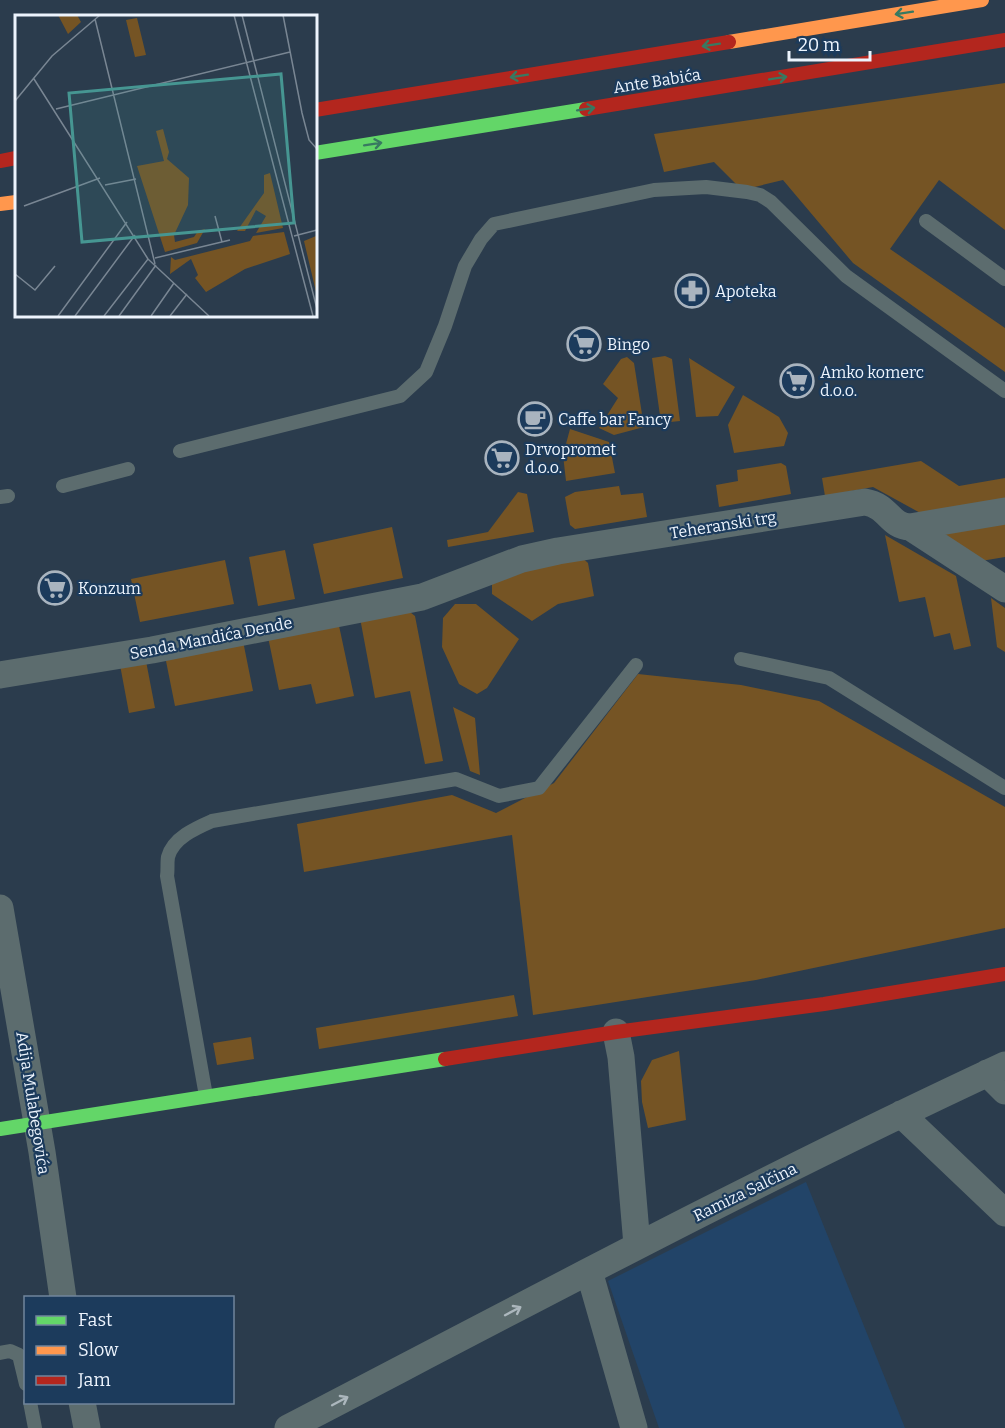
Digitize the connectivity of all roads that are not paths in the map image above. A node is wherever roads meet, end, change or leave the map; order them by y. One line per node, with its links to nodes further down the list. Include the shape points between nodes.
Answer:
1 (982, 0): 3 (main road, Ante Babića, one-way to 3)
2 (1005, 40): 4 (main road, Ante Babića, one-way to 2)
3 (316, 110)
4 (316, 153)
5 (15, 159): 6 (main road)
6 (0, 161)
7 (15, 202): 8 (main road)
8 (0, 204)
9 (926, 221): 10 (lane)
10 (1005, 279)
11 (1005, 391): 12 (lane, via 846,276 771,202 747,192 706,187 654,190 494,224 465,266 426,372 400,396)
12 (180, 451)
13 (128, 469): 14 (lane)
14 (63, 486)
15 (1005, 512): 16 (street)
16 (910, 527): 17 (street, Teheranski trg); 18 (street, Teheranski trg, via 899,525 880,506 865,502 558,551 522,559)
17 (1005, 590)
18 (422, 597): 21 (street, Senda Mandića Dende, via 152,650)
19 (741, 659): 22 (lane, via 829,678)
20 (636, 665): 27 (lane, via 540,788 499,796 456,779 212,821 177,842 168,855 167,876)
21 (0, 675)
22 (1005, 788)
23 (0, 908): 29 (street, Adija Mulabegovića)
24 (1005, 974): 25 (main road)
25 (616, 1032): 27 (main road); 32 (street)
26 (999, 1076): 28 (street, Ramiza Salčina)
27 (206, 1096): 29 (main road)
28 (901, 1114): 31 (street); 32 (street, Ramiza Salčina)
29 (36, 1122): 30 (main road); 34 (street, Adija Mulabegovića)
30 (0, 1129)
31 (1005, 1213)
32 (637, 1245): 33 (street, Ramiza Salčina)
33 (589, 1271): 41 (street, Ramiza Salčina, one-way to 33); 42 (street)
34 (63, 1296)
35 (0, 1353): 36 (lane, via 10,1351 19,1355)
36 (24, 1376)
37 (30, 1404): 39 (lane)
38 (82, 1404): 40 (street)
39 (35, 1428)
40 (87, 1428)
41 (288, 1428)
42 (634, 1428)

